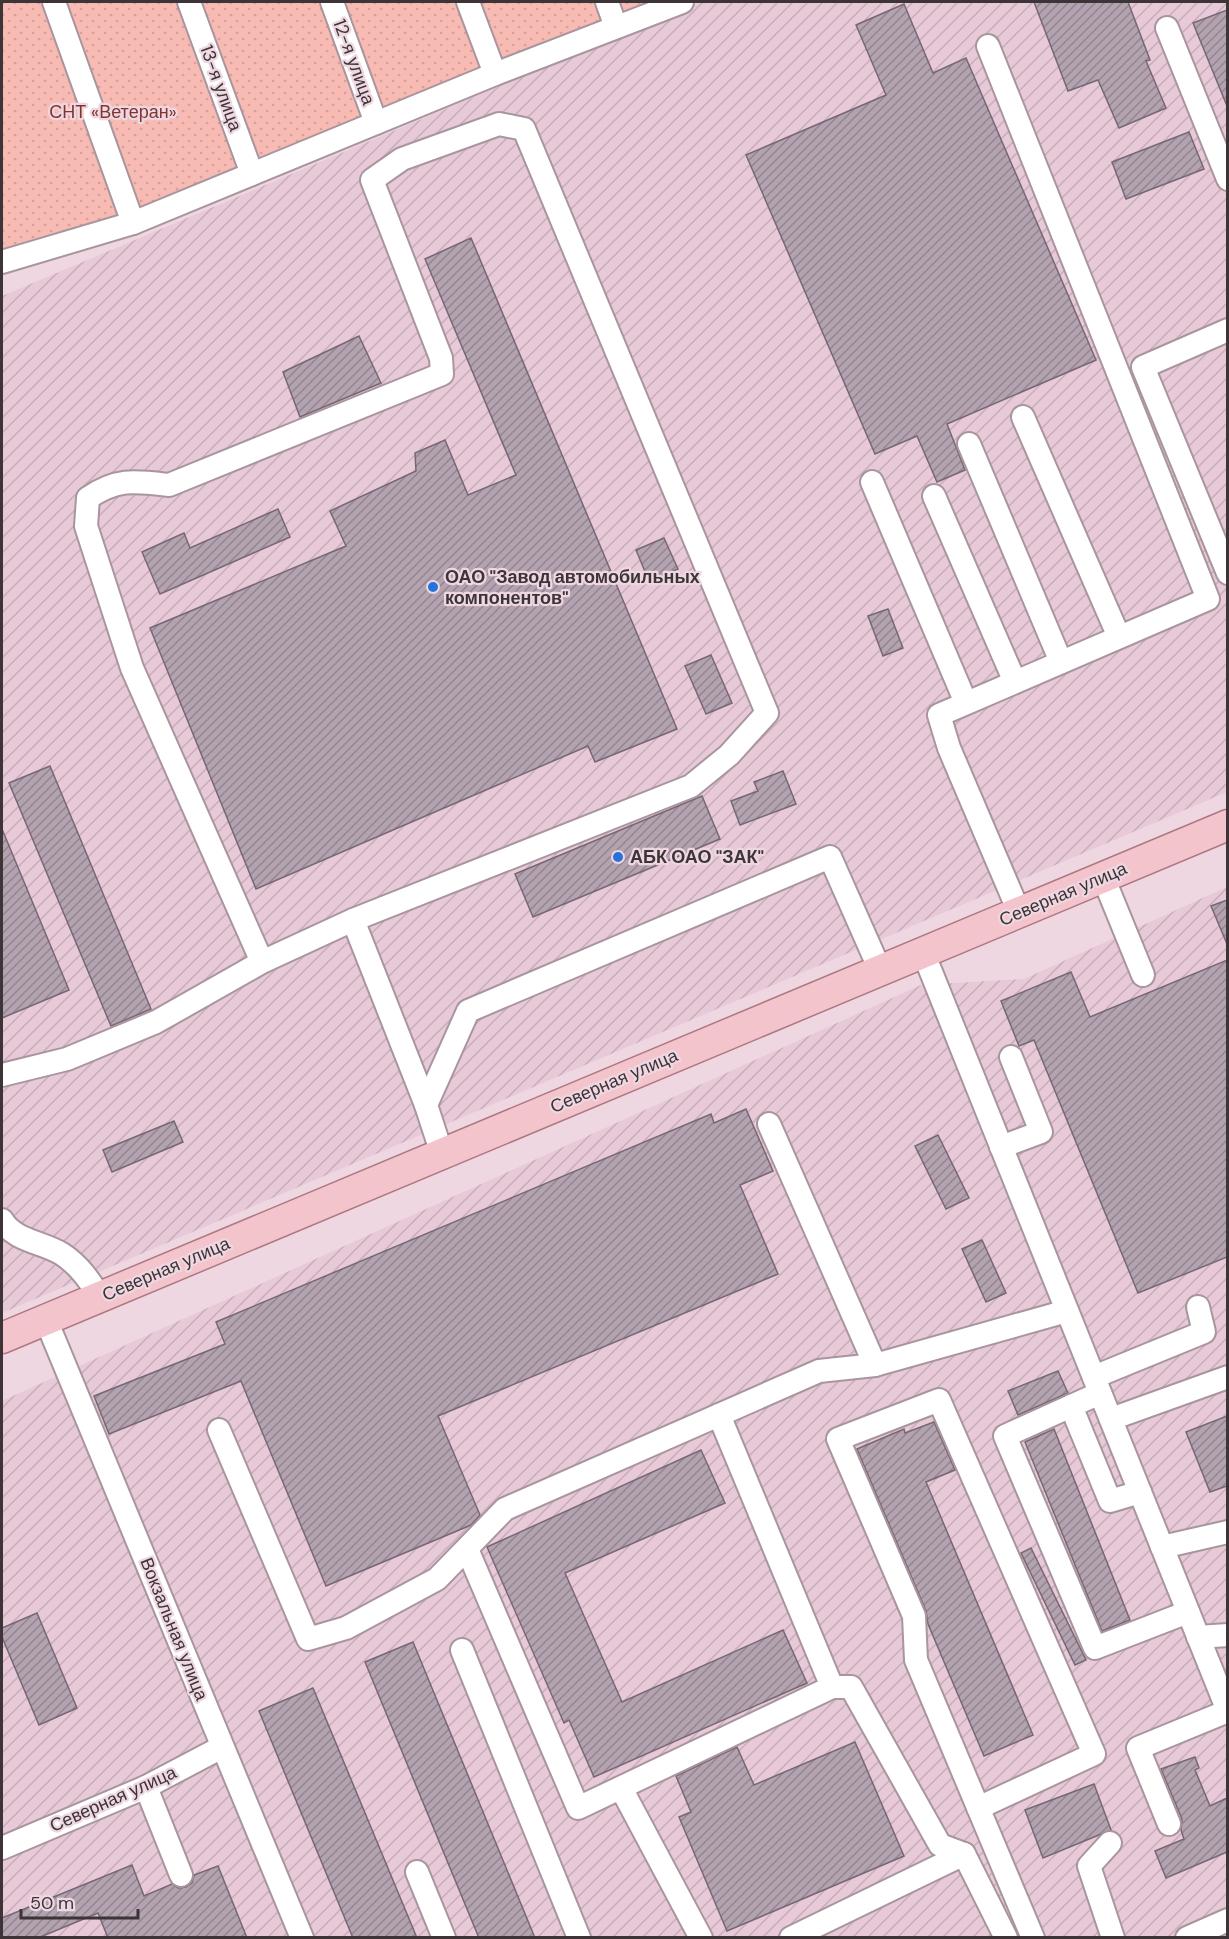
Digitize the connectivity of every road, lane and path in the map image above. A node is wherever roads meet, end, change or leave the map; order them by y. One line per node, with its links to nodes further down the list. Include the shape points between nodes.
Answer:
1 (54, 2): 14 (street)
2 (189, 2): 12 (street, 13-я улица)
3 (332, 2): 11 (street, 12-я улица)
4 (468, 2): 10 (street)
5 (607, 2): 7 (street)
6 (682, 2): 7 (street)
7 (616, 27): 10 (street)
8 (1167, 28): 13 (street)
9 (988, 46): 22 (street, via 1208,599)
10 (495, 74): 11 (street)
11 (376, 123): 12 (street)
12 (252, 174): 14 (street)
13 (1227, 179)
14 (133, 223): 15 (street)
15 (2, 262)
16 (1227, 330): 21 (street, via 1143,368)
17 (1023, 417): 22 (street)
18 (969, 444): 23 (street)
19 (872, 482): 25 (street)
20 (934, 496): 24 (street)
21 (1227, 570)
22 (1119, 637): 23 (street)
23 (1061, 662): 24 (street)
24 (1014, 682): 25 (street)
25 (966, 703): 28 (street, via 939,715 949,748)
26 (1227, 825): 27 (main road, Северная улица)
27 (1103, 877): 28 (main road, Северная улица); 33 (street)
28 (1018, 912): 30 (main road, Северная улица)
29 (353, 920): 31 (street); 31 (street, via 691,786 729,754 766,713 524,129 499,124 402,159 372,180 441,358 442,374 169,485 139,481 106,485 88,498 86,526 132,668); 36 (street)
30 (923, 952): 32 (main road, Северная улица); 38 (street)
31 (262, 962): 35 (street, via 156,1022 67,1059)
32 (880, 970): 36 (street, via 830,857 468,1011); 39 (main road, Северная улица)
33 (1143, 975)
34 (1011, 1057): 38 (street, via 1041,1132)
35 (2, 1074)
36 (426, 1105): 39 (street)
37 (769, 1124): 46 (street)
38 (1001, 1147): 43 (street)
39 (442, 1154): 41 (main road, Северная улица)
40 (2, 1220): 41 (street, via 6,1227 32,1243 61,1253 84,1272)
41 (100, 1296): 44 (main road, Северная улица)
42 (1198, 1307): 48 (street, via 1204,1332)
43 (1067, 1311): 46 (street); 48 (street)
44 (46, 1320): 45 (main road, Северная улица); 63 (street, Вокзальная улица)
45 (2, 1338)
46 (875, 1365): 50 (street, via 819,1371)
47 (1227, 1377): 51 (street)
48 (1097, 1385): 49 (street); 51 (street)
49 (1071, 1406): 53 (street, via 1110,1501); 57 (street, via 1005,1436 1095,1648)
50 (719, 1415): 56 (street, via 506,1509); 61 (street)
51 (1111, 1419): 53 (street)
52 (219, 1430): 56 (street, via 308,1639 346,1628 437,1579)
53 (1140, 1492): 55 (street)
54 (1227, 1532): 55 (street)
55 (1162, 1547): 57 (street)
56 (467, 1549): 65 (street, via 578,1808)
57 (1188, 1612): 59 (street)
58 (1227, 1635): 59 (street)
59 (1198, 1637): 62 (street)
60 (462, 1650): 76 (street)
61 (832, 1687): 65 (street); 70 (street, via 851,1687 940,1845)
62 (1227, 1711): 67 (street, via 1138,1748)
63 (222, 1747): 64 (street, Северная улица); 74 (street, Вокзальная улица)
64 (146, 1787): 69 (street, Северная улица); 72 (street)
65 (621, 1788): 77 (street)
66 (978, 1808): 66 (street, via 916,1660 914,1616 838,1439 939,1400 1094,1754); 80 (street)
67 (1169, 1824)
68 (1110, 1843): 81 (street, via 1089,1866)
69 (2, 1848)
70 (964, 1854): 78 (street); 79 (street)
71 (417, 1872): 75 (street)
72 (181, 1875)
73 (1227, 1920): 82 (street)
74 (302, 1938)
75 (444, 1938)
76 (579, 1938)
77 (701, 1938)
78 (790, 1938)
79 (1006, 1938)
80 (1033, 1938)
81 (1113, 1938)
82 (1187, 1938)

